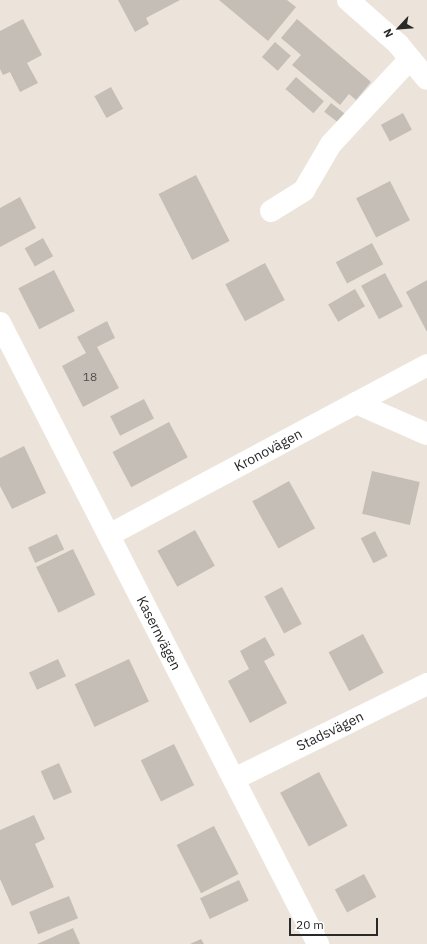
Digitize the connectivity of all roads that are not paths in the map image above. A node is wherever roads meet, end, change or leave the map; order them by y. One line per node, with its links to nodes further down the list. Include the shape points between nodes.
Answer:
1 (348, 0): 2 (street)
2 (410, 59): 3 (street); 4 (street, via 332,144 304,190)
3 (427, 79)
4 (271, 211)
5 (0, 323): 9 (street, Kasernvägen)
6 (427, 365): 7 (street, Kronovägen)
7 (356, 403): 8 (street); 9 (street, Kronovägen)
8 (427, 434)
9 (109, 535): 11 (street, Kasernvägen)
10 (427, 684): 11 (street, Stadsvägen)
11 (234, 779): 12 (street, Kasernvägen)
12 (318, 944)

